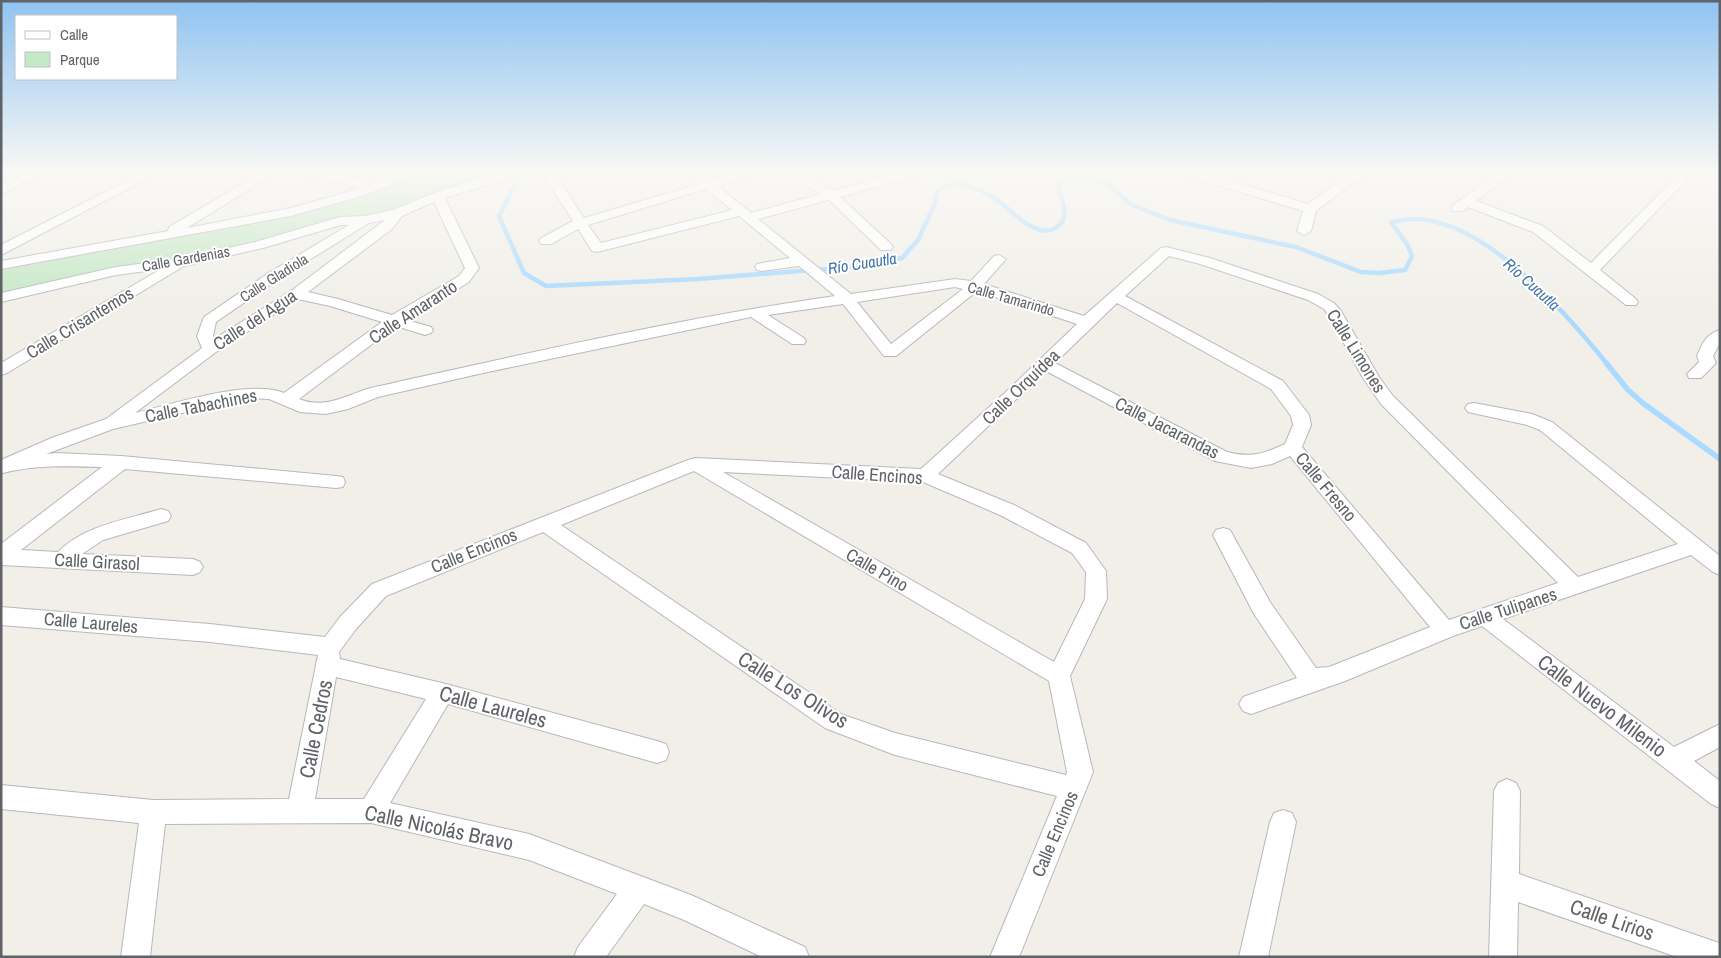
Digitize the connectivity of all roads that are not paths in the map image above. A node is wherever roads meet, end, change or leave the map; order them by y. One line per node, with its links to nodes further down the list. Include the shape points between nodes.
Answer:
1 (65, 218): 21 (street)
2 (195, 218): 18 (street)
3 (259, 218): 18 (street)
4 (375, 218): 15 (street, Calle Gardenias)
5 (393, 218): 29 (street, Calle del Agua, via 387,226)
6 (448, 218): 35 (street, Calle Amaranto, via 472,268 470,273)
7 (577, 218): 16 (street)
8 (598, 218): 16 (street)
9 (732, 218): 16 (street, via 597,248)
10 (747, 218): 24 (street)
11 (855, 218): 20 (street)
12 (1308, 218): 17 (street)
13 (1502, 218): 27 (street, via 1538,229)
14 (1643, 218): 27 (street)
15 (365, 220): 23 (street, Calle Gardenias, via 340,221); 40 (street, Calle Gladiola, via 209,320 205,336)
16 (580, 223): 19 (street)
17 (1304, 231)
18 (162, 237): 25 (street)
19 (546, 241)
20 (886, 247)
21 (1, 251)
22 (999, 259): 28 (street)
23 (184, 262): 32 (street, Calle Gardenias, via 116,271); 42 (street, Calle Crisantemos)
24 (801, 262): 26 (street); 30 (street)
25 (1, 265)
26 (762, 267)
27 (1591, 271): 33 (street)
28 (975, 286): 30 (street, Calle Tamarindo, via 955,283); 30 (street, via 890,354); 36 (street, Calle Tamarindo)
29 (296, 294): 35 (street); 40 (street, Calle del Agua)
30 (846, 297): 34 (street, Calle Tamarindo)
31 (1116, 297): 36 (street, Calle Orquídea); 48 (street, Calle Fresno, via 1276,385 1300,415 1302,425); 63 (street, Calle Limones, via 1166,251 1295,291 1330,306 1387,400)
32 (3, 299)
33 (1631, 302)
34 (754, 312): 39 (street); 44 (street, Calle Tabachines, via 483,368 373,393 326,409 306,408)
35 (395, 320): 37 (street); 44 (street, Calle Amaranto)
36 (1087, 322): 41 (street, Calle Orquídea)
37 (425, 330)
38 (1720, 335): 43 (street, via 1710,343 1705,356 1708,363)
39 (798, 341)
40 (210, 349): 46 (street, Calle del Agua)
41 (1045, 364): 48 (street, Calle Jacarandas, via 1221,457 1256,463); 53 (street, Calle Orquídea)
42 (1, 370)
43 (1695, 374)
44 (286, 400): 46 (street, Calle Tabachines, via 271,394 248,393)
45 (1474, 408): 58 (street, via 1546,426)
46 (109, 424): 47 (street, Calle Tabachines)
47 (60, 441): 49 (street); 52 (street, Calle Tabachines)
48 (1294, 448): 66 (street, Calle Fresno)
49 (57, 459): 50 (street, Calle Tabachines); 52 (street, Calle Tabachines)
50 (122, 462): 54 (street, Calle Tabachines); 59 (street)
51 (695, 464): 53 (street, Calle Encinos); 56 (street, Calle Encinos); 68 (street, Calle Pino)
52 (2, 468)
53 (925, 476): 68 (street, Calle Encinos, via 1006,510 1080,548 1096,571 1096,598)
54 (336, 482)
55 (161, 516): 60 (street, via 88,538 71,549)
56 (544, 523): 67 (street, Calle Encinos, via 379,590 348,623); 75 (street, Calle Los Olivos, via 833,721 895,744)
57 (1223, 535): 69 (street, via 1262,608 1310,678)
58 (1694, 546): 62 (street); 63 (street, Calle Tulipanes)
59 (1, 556): 60 (street, Calle Girasol)
60 (62, 560): 61 (street, Calle Girasol)
61 (193, 567)
62 (1720, 567)
63 (1575, 587): 65 (street, Calle Tulipanes)
64 (1, 616): 67 (street, Calle Laureles, via 210,634)
65 (1485, 617): 66 (street, Calle Tulipanes); 74 (street, Calle Nuevo Milenio)
66 (1445, 630): 69 (street, Calle Tulipanes)
67 (329, 656): 70 (street, Calle Laureles); 79 (street, Calle Cedros)
68 (1059, 676): 75 (street, Calle Encinos, via 1080,772)
69 (1324, 678): 71 (street, Calle Tulipanes)
70 (442, 693): 73 (street, Calle Laureles); 80 (street)
71 (1251, 704)
72 (1720, 736): 74 (street)
73 (657, 752)
74 (1673, 760): 77 (street, Calle Nuevo Milenio)
75 (1074, 789): 88 (street, Calle Encinos)
76 (1507, 791): 83 (street)
77 (1720, 796)
78 (1, 797): 81 (street, Calle Nicolás Bravo)
79 (300, 811): 80 (street, Calle Nicolás Bravo); 81 (street, Calle Nicolás Bravo)
80 (371, 811): 84 (street, Calle Nicolás Bravo, via 529,847)
81 (153, 812): 85 (street)
82 (1283, 822): 89 (street)
83 (1504, 883): 90 (street); 91 (street, Calle Lirios)
84 (638, 889): 86 (street); 87 (street, Calle Nicolás Bravo)
85 (135, 957)
86 (588, 957)
87 (795, 957)
88 (1004, 957)
89 (1253, 957)
90 (1503, 957)
91 (1719, 957)

